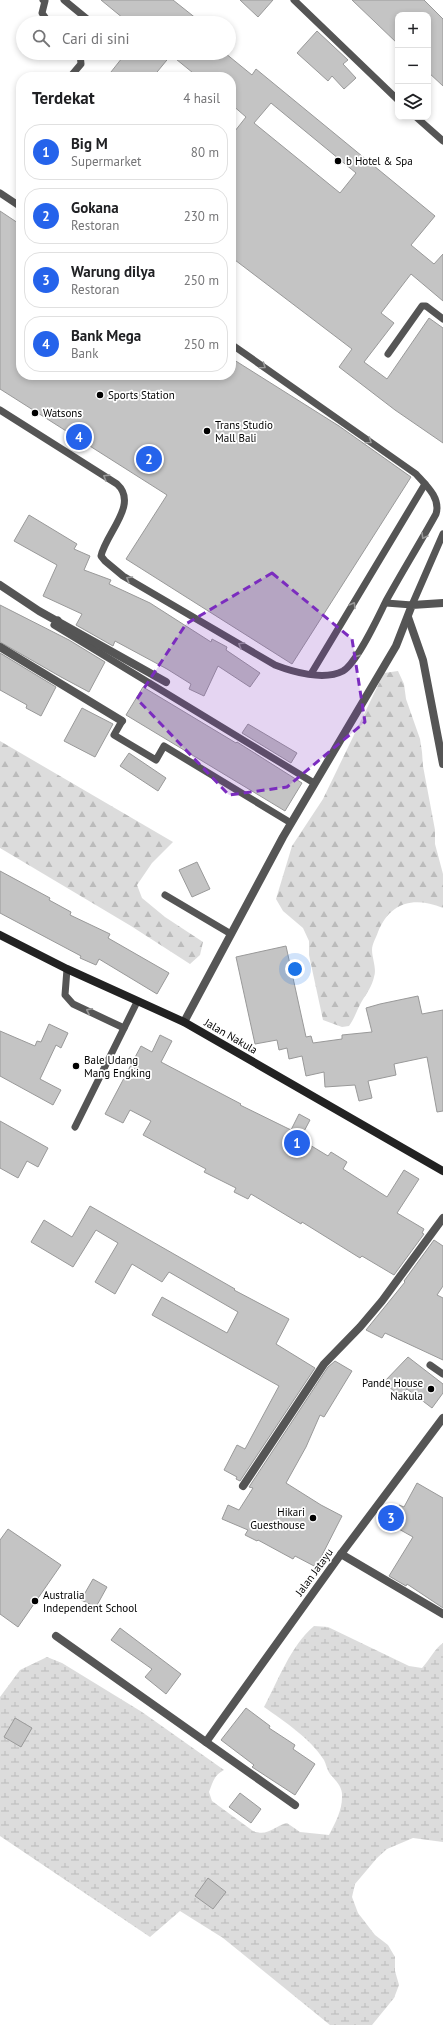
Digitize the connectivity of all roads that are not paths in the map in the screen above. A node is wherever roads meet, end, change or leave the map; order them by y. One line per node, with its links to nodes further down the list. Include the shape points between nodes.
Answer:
1 (45, 0): 4 (lane, via 42,13)
2 (64, 0): 5 (lane)
3 (294, 0): 8 (lane)
4 (44, 16)
5 (83, 16)
6 (80, 60): 7 (lane)
7 (74, 72)
8 (395, 97)
9 (419, 120): 10 (lane)
10 (443, 141)
11 (0, 193): 12 (lane)
12 (16, 204)
13 (443, 319): 15 (lane, via 426,306 422,306)
14 (236, 348): 17 (lane, one-way to 17, via 416,474)
15 (388, 354)
16 (0, 410): 26 (lane, one-way to 16, via 292,672 275,665 123,576 105,562 101,556 103,547 122,512 126,497 123,490)
17 (425, 484): 20 (lane, one-way to 20, via 438,504 436,514); 26 (lane, one-way to 17)
18 (443, 534): 22 (lane)
19 (0, 585): 24 (street)
20 (386, 603): 22 (lane); 26 (lane, one-way to 26, via 349,666 330,674)
21 (443, 603): 22 (street)
22 (412, 605): 23 (street)
23 (408, 617): 29 (street, via 423,660); 30 (street, via 396,646)
24 (58, 620): 27 (street); 30 (lane, via 54,625)
25 (0, 647): 28 (street)
26 (311, 674)
27 (166, 682)
28 (122, 721): 31 (lane, via 114,735 156,760 164,746)
29 (443, 764)
30 (314, 783): 31 (street)
31 (291, 823): 33 (street)
32 (165, 895): 33 (lane)
33 (231, 934): 37 (street)
34 (0, 935): 35 (main road, Jalan Nakula)
35 (67, 969): 36 (main road, Jalan Nakula); 38 (lane, one-way to 35, via 73,1004 64,995)
36 (137, 1002): 37 (main road, Jalan Nakula); 38 (lane)
37 (184, 1022): 40 (main road, Jalan Nakula)
38 (124, 1028): 39 (lane)
39 (75, 1127)
40 (443, 1171)
41 (443, 1218): 45 (street, via 382,1301 324,1364)
42 (430, 1365): 43 (lane)
43 (443, 1374)
44 (443, 1418): 46 (street, Jalan Jatayu)
45 (243, 1486)
46 (341, 1554): 47 (street); 49 (street, Jalan Jatayu)
47 (443, 1614)
48 (56, 1636): 49 (street)
49 (206, 1742): 50 (street)
50 (295, 1805)

